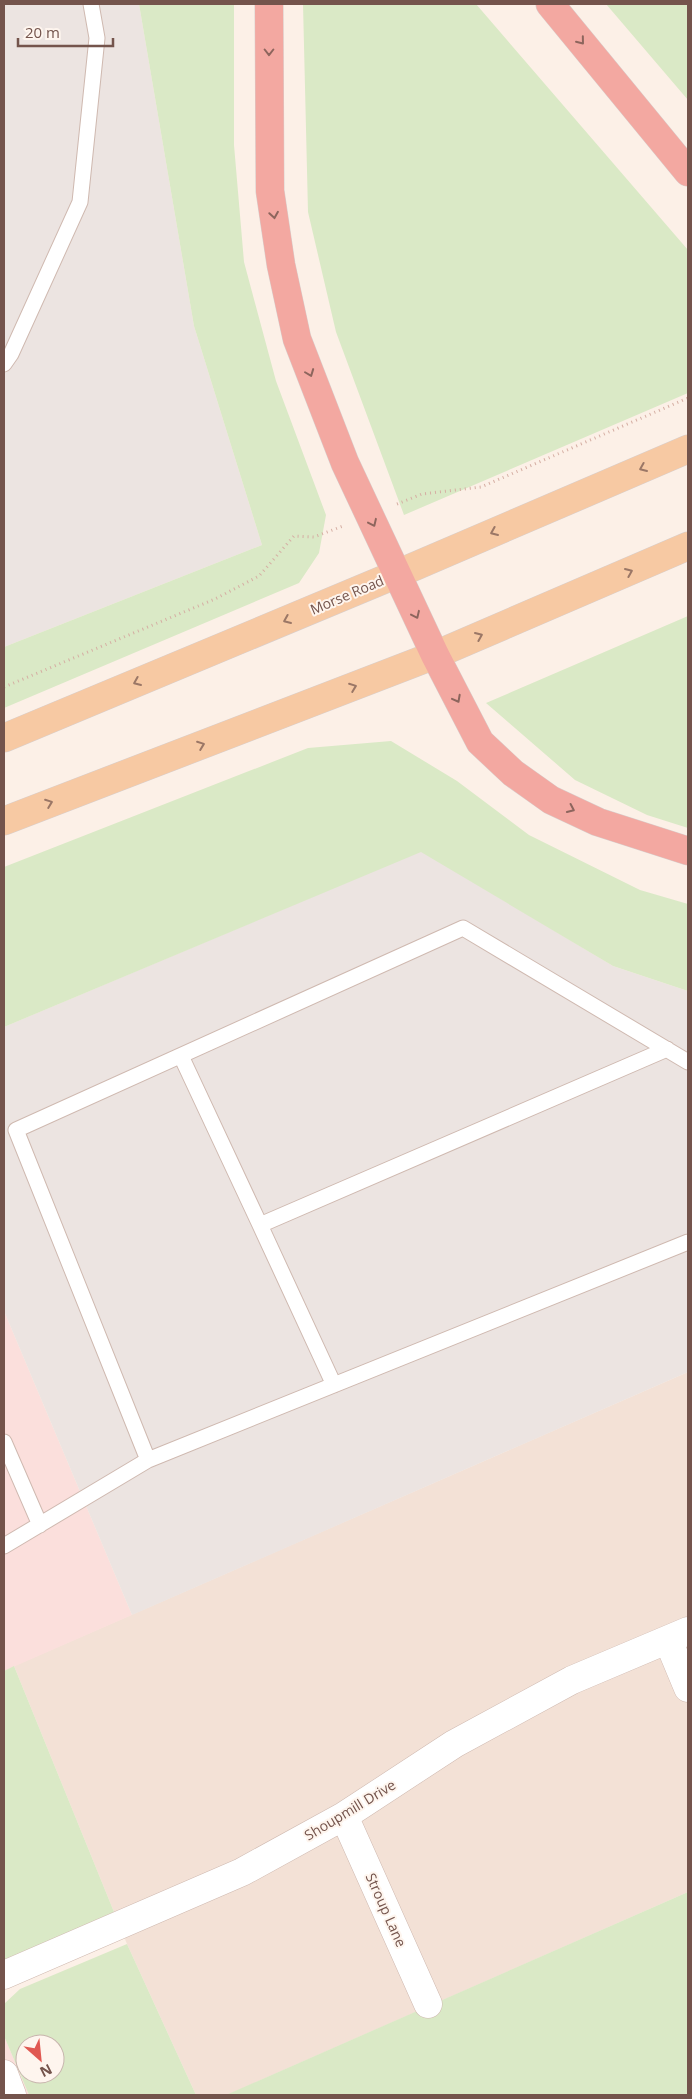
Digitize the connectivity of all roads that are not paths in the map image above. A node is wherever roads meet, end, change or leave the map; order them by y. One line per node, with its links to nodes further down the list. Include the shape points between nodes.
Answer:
1 (91, 4): 5 (lane, via 97,38 80,202)
2 (269, 4): 8 (highway, one-way to 8, via 270,191 281,265 298,339 345,463)
3 (550, 4): 4 (highway, one-way to 4)
4 (688, 172)
5 (4, 364)
6 (688, 449): 8 (main road, Morse Road, one-way to 8)
7 (688, 546): 9 (main road, one-way to 7)
8 (397, 574): 9 (highway, one-way to 9); 10 (main road, Morse Road, one-way to 10)
9 (435, 655): 11 (main road, one-way to 9); 12 (highway, one-way to 12, via 480,742 513,773 551,800 598,822)
10 (4, 738)
11 (4, 821)
12 (688, 851)
13 (667, 1049): 14 (lane, via 463,928); 15 (lane); 16 (lane)
14 (181, 1056): 16 (lane); 20 (lane, via 16,1130)
15 (688, 1062)
16 (260, 1226): 18 (lane)
17 (688, 1242): 18 (lane)
18 (334, 1385): 20 (lane)
19 (4, 1442): 21 (lane)
20 (148, 1460): 21 (lane)
21 (40, 1525): 22 (lane)
22 (4, 1546)
23 (678, 1635): 24 (street); 25 (street, Shoupmill Drive, via 572,1680 462,1739)
24 (688, 1688)
25 (344, 1816): 26 (street, Shoupmill Drive, via 242,1872); 27 (street, Stroup Lane)
26 (4, 1975)
27 (428, 2004)
28 (4, 2074): 29 (street)
29 (12, 2095)

